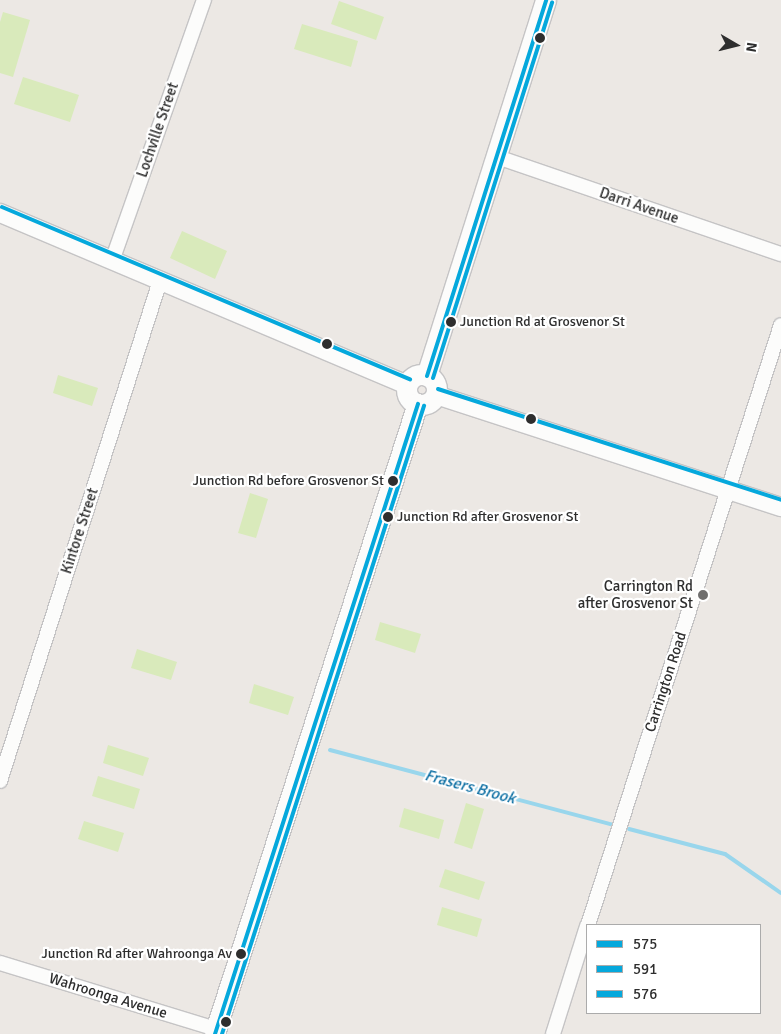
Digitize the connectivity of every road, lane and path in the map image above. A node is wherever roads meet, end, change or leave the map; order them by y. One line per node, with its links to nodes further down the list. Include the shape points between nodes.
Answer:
1 (204, 0): 6 (street, Lochville Street)
2 (546, 0): 3 (main road)
3 (497, 157): 5 (street, Darri Avenue); 9 (main road)
4 (0, 213): 6 (street)
5 (781, 254)
6 (112, 261): 7 (street)
7 (160, 281): 10 (street); 14 (street, Kintore Street)
8 (781, 325): 12 (street, Carrington Road)
9 (428, 376): 10 (main road, via 416,376); 11 (main road, via 436,384)
10 (408, 385): 11 (main road, via 409,397)
11 (427, 400): 12 (street); 18 (main road)
12 (728, 490): 13 (street); 15 (street, Carrington Road)
13 (781, 507)
14 (0, 781)
15 (588, 924)
16 (586, 929): 19 (street, Carrington Road)
17 (0, 963): 18 (street, Wahroonga Avenue)
18 (216, 1032)
19 (552, 1034)

